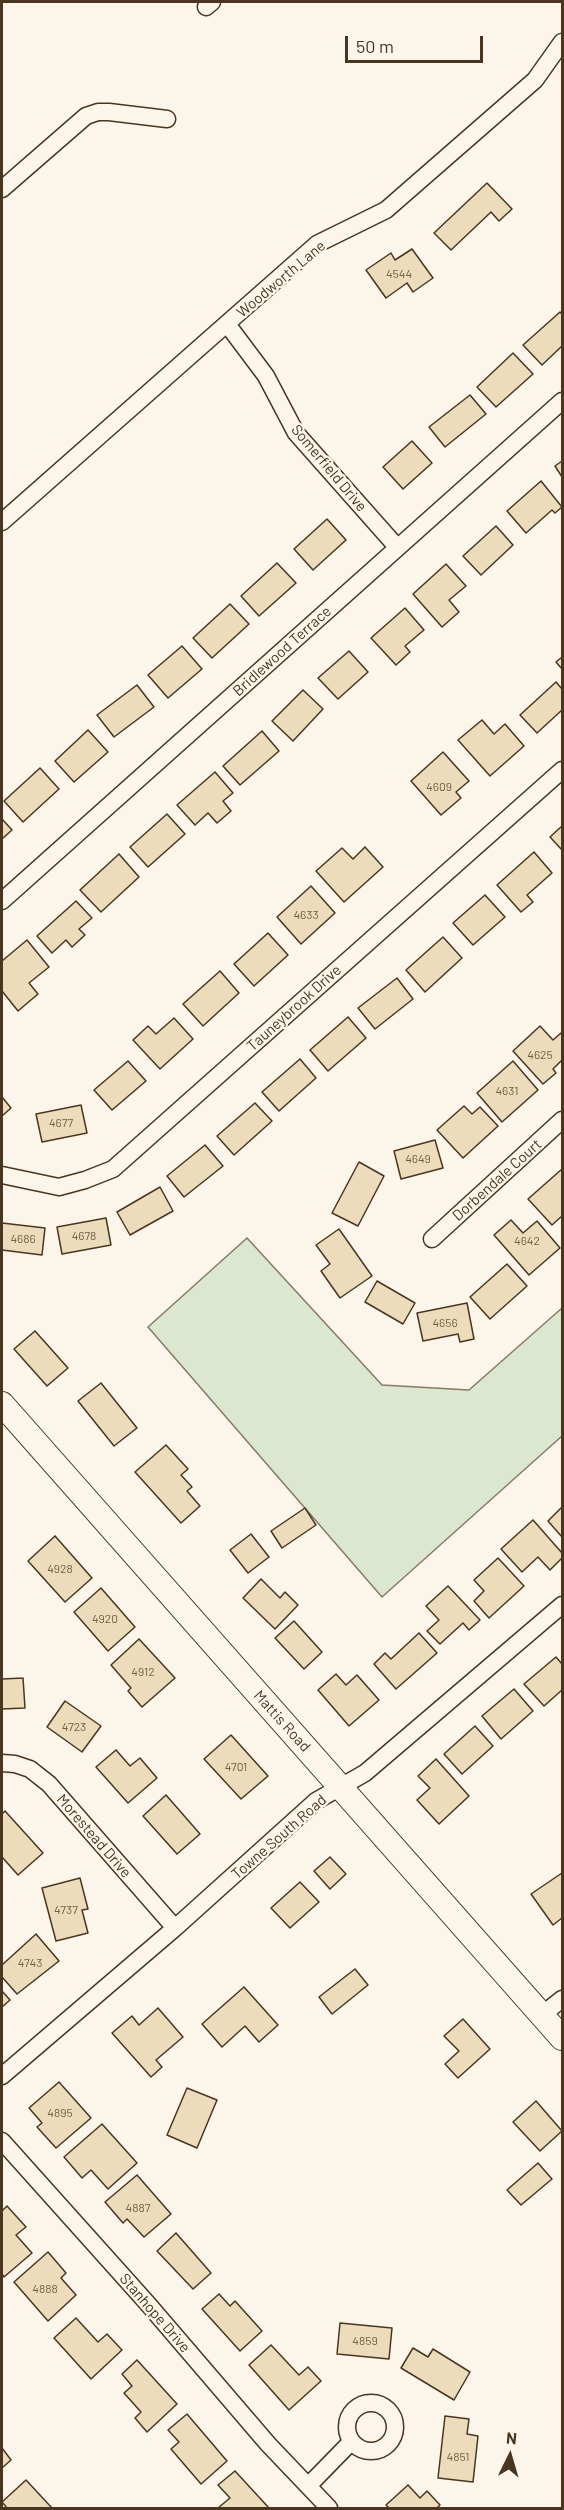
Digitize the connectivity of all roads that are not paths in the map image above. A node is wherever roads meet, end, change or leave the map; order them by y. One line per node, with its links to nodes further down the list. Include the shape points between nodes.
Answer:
1 (562, 42): 4 (street, Woodworth Lane, via 535,80 386,210 316,244)
2 (167, 119): 3 (street, via 109,112 86,116)
3 (2, 189)
4 (227, 324): 6 (street, Woodworth Lane); 7 (street, Somerfield Drive, via 266,376 296,433)
5 (562, 401): 7 (street, Bridlewood Terrace)
6 (2, 522)
7 (398, 547): 9 (street, Bridlewood Terrace)
8 (562, 770): 11 (street, Tauneybrook Drive, via 112,1168 58,1187)
9 (2, 901)
10 (562, 1120): 12 (street, Dorbendale Court)
11 (2, 1175)
12 (432, 1239)
13 (2, 1404): 16 (main road, Mattis Road)
14 (562, 1605): 16 (street, Towne South Road, via 365,1773)
15 (2, 1763): 17 (street, Morestead Drive, via 30,1769 49,1784)
16 (341, 1787): 17 (street, Towne South Road, via 316,1801); 19 (main road, Mattis Road)
17 (175, 1928): 21 (street, Towne South Road)
18 (562, 1999): 19 (street)
19 (542, 2015): 20 (main road, Mattis Road)
20 (562, 2038)
21 (2, 2076)
22 (2, 2141): 24 (street, Stanhope Drive, via 268,2444)
23 (351, 2442): 24 (street)
24 (309, 2485): 25 (street, Stanhope Drive)
25 (329, 2508)

